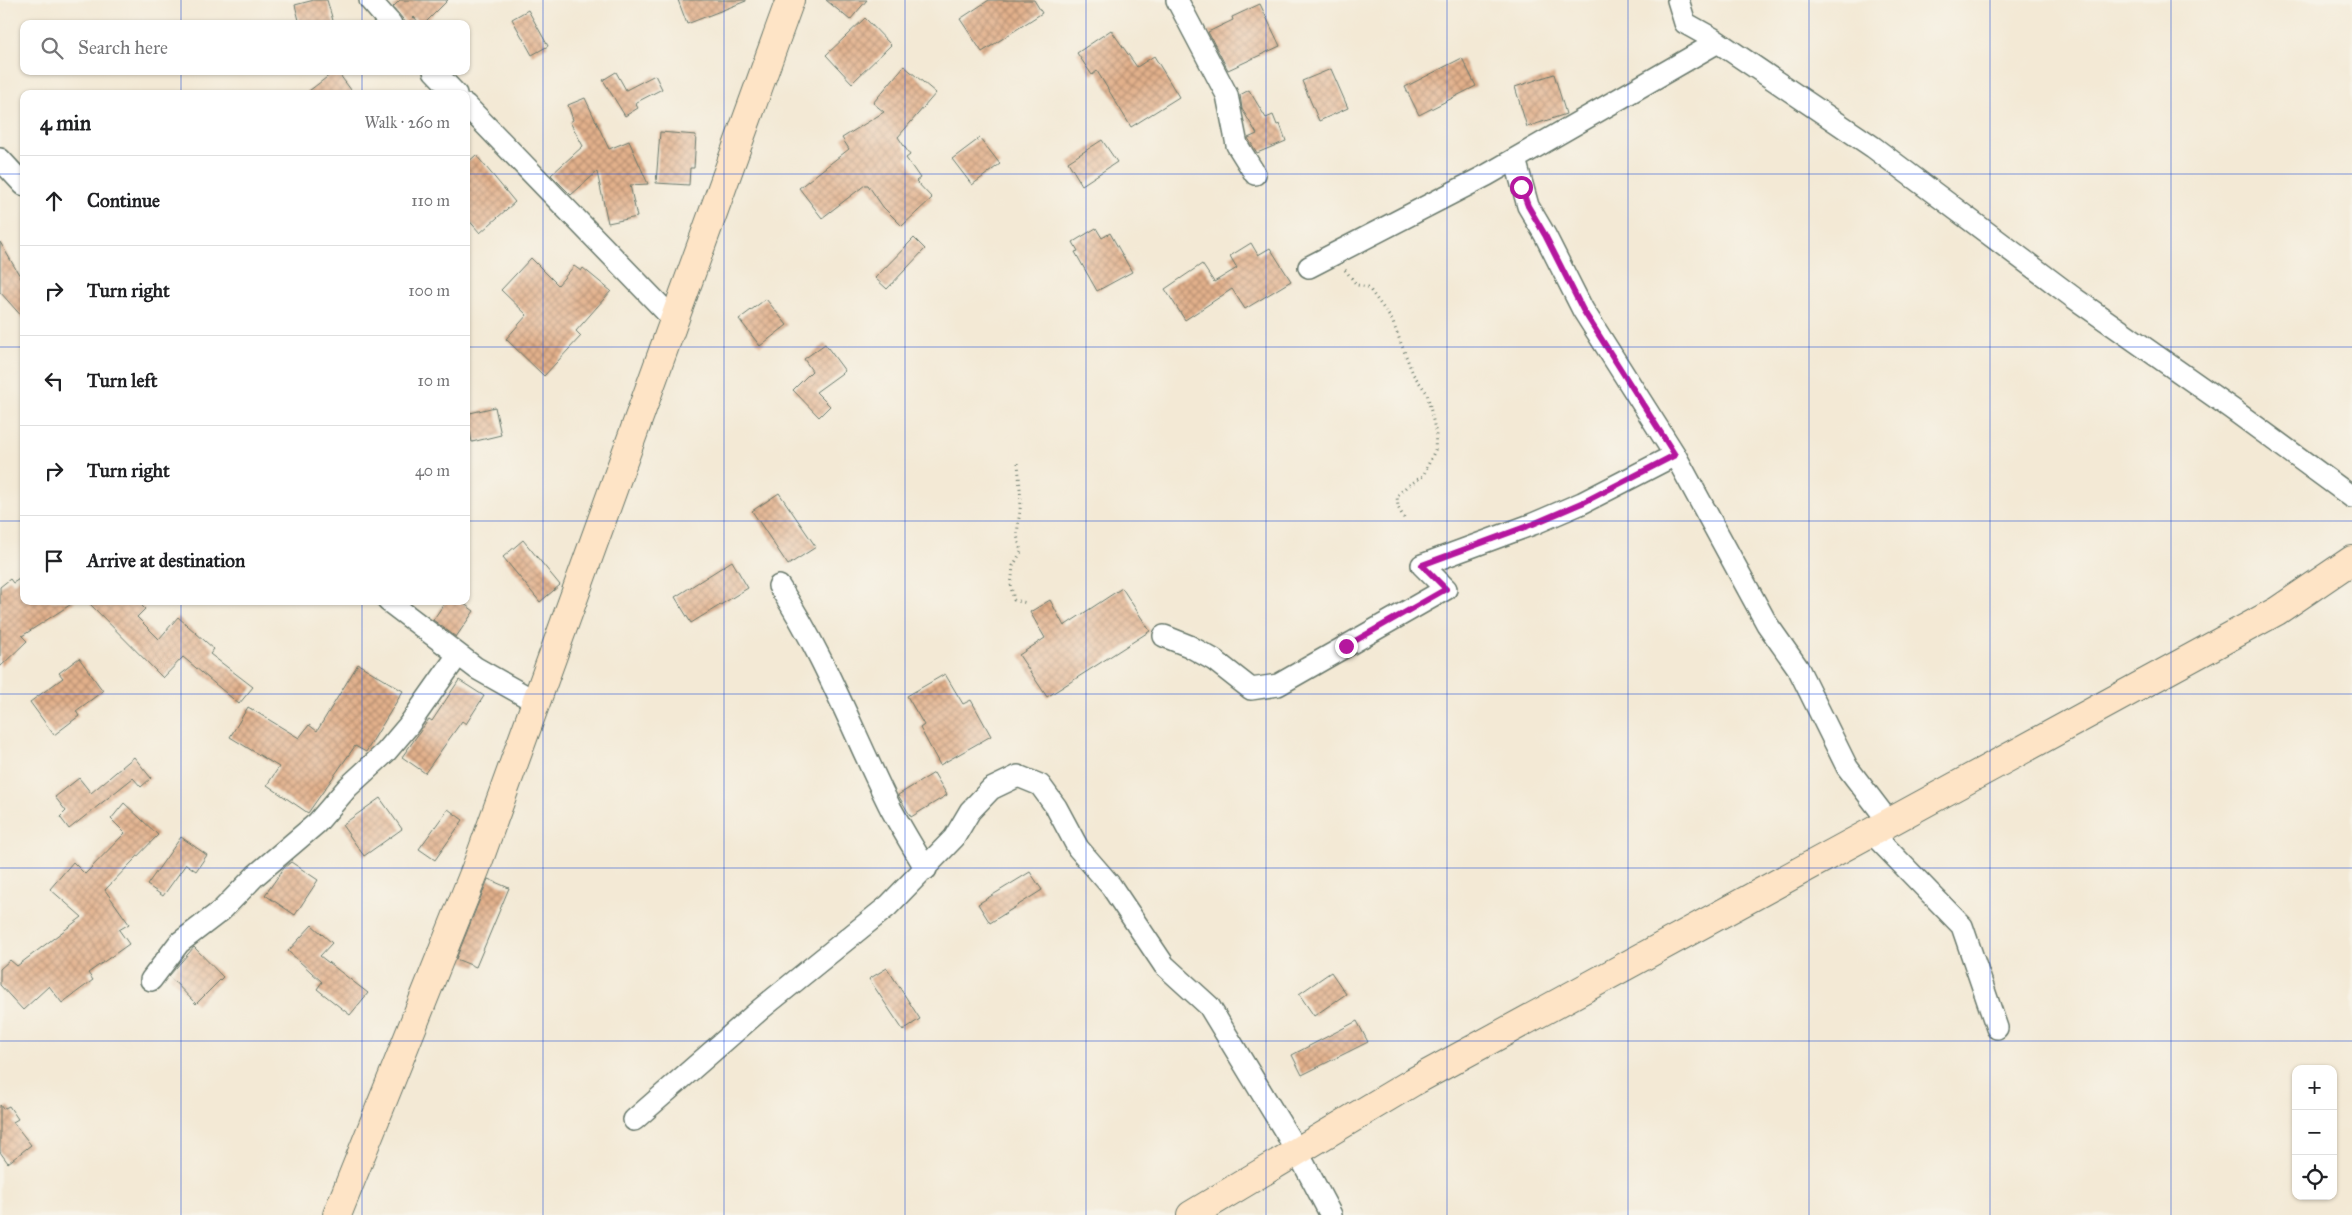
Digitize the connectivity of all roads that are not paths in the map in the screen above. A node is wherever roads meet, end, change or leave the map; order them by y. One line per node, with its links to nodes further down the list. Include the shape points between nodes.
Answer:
1 (370, 0): 5 (street)
2 (790, 0): 15 (street)
3 (1177, 0): 12 (street, via 1227,95 1237,145)
4 (1678, 0): 6 (street, via 1685,23)
5 (388, 20)
6 (1718, 42): 11 (street); 17 (street, via 1873,147 2074,298)
7 (438, 75): 8 (street)
8 (452, 90)
9 (470, 109): 15 (street)
10 (0, 159): 13 (street)
11 (1515, 159): 14 (street); 16 (street, via 1528,206 1583,310)
12 (1255, 174)
13 (20, 181)
14 (1309, 267)
15 (674, 320): 23 (street)
16 (1675, 455): 21 (street, via 1573,506 1422,565 1446,589 1278,685 1251,689 1214,660); 24 (street, via 1767,624 1798,668)
17 (2352, 497)
18 (2352, 560): 24 (street, via 2276,611)
19 (779, 586): 25 (street, via 796,612 892,810)
20 (393, 605): 22 (street)
21 (1164, 636)
22 (458, 655): 23 (street); 26 (street, via 386,752 348,787 317,823 256,875 222,910 179,943)
23 (536, 702): 30 (street, via 476,868)
24 (1880, 827): 27 (street, via 1962,926); 29 (street, via 1413,1082)
25 (926, 869): 28 (street, via 888,906 762,1008); 29 (street, via 991,789 1018,776 1040,785 1078,848 1111,886 1164,965 1209,1006)
26 (151, 980)
27 (1997, 1028)
28 (634, 1120)
29 (1297, 1151): 31 (street); 32 (street)
30 (337, 1215)
31 (1191, 1215)
32 (1330, 1215)

